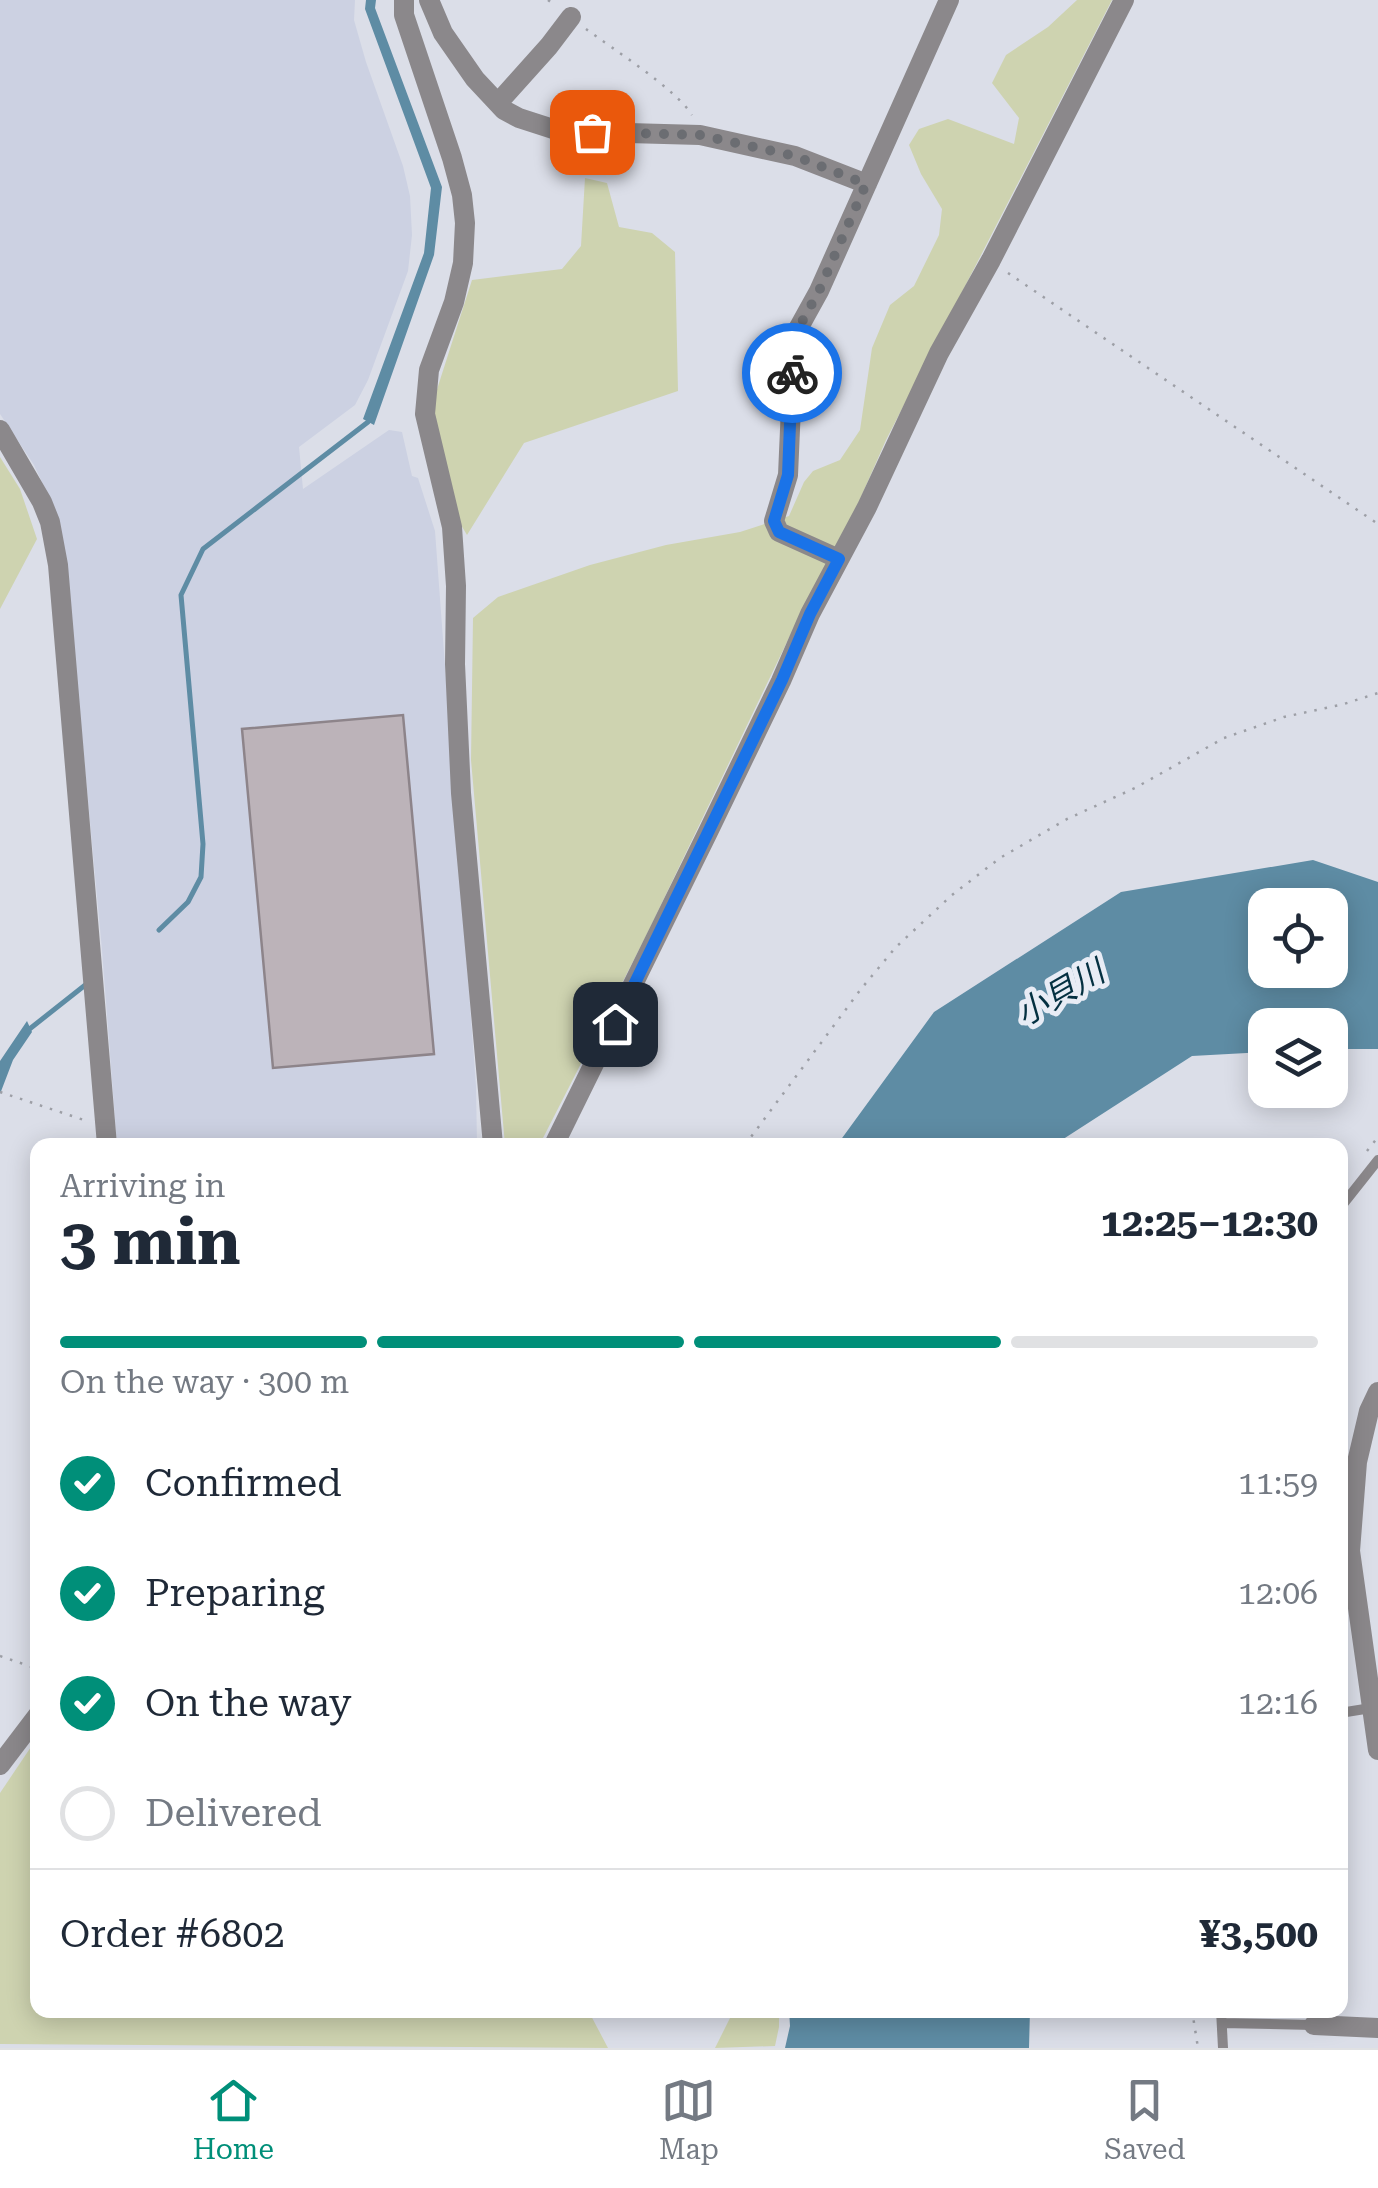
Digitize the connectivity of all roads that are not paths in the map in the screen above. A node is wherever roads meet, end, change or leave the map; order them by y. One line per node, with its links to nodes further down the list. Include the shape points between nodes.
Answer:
1 (404, 0): 11 (street, via 465,223 464,263 430,370 424,414 453,541 461,793)
2 (429, 0): 6 (street, via 443,33)
3 (949, 0): 7 (street)
4 (1124, 0): 9 (street)
5 (570, 17): 6 (street)
6 (498, 103): 7 (street, via 552,128 700,135 795,156)
7 (866, 184): 9 (street, via 798,329 788,475 774,521 779,532)
8 (0, 430): 10 (street, via 42,502 58,565)
9 (839, 559): 12 (street)
10 (107, 1136)
11 (491, 1138)
12 (558, 1138)
13 (1378, 1160): 14 (lane)
14 (1348, 1198)
15 (1378, 1392): 16 (street, via 1357,1462 1350,1551)
16 (1371, 1708): 17 (lane); 19 (street)
17 (1348, 1712)
18 (30, 1726): 21 (street)
19 (1377, 1750): 20 (lane)
20 (1378, 1758)
21 (0, 1765)
22 (1221, 2018): 23 (lane)
23 (1222, 2023): 24 (lane); 26 (lane)
24 (1314, 2025): 25 (street)
25 (1378, 2028)
26 (1223, 2048)

